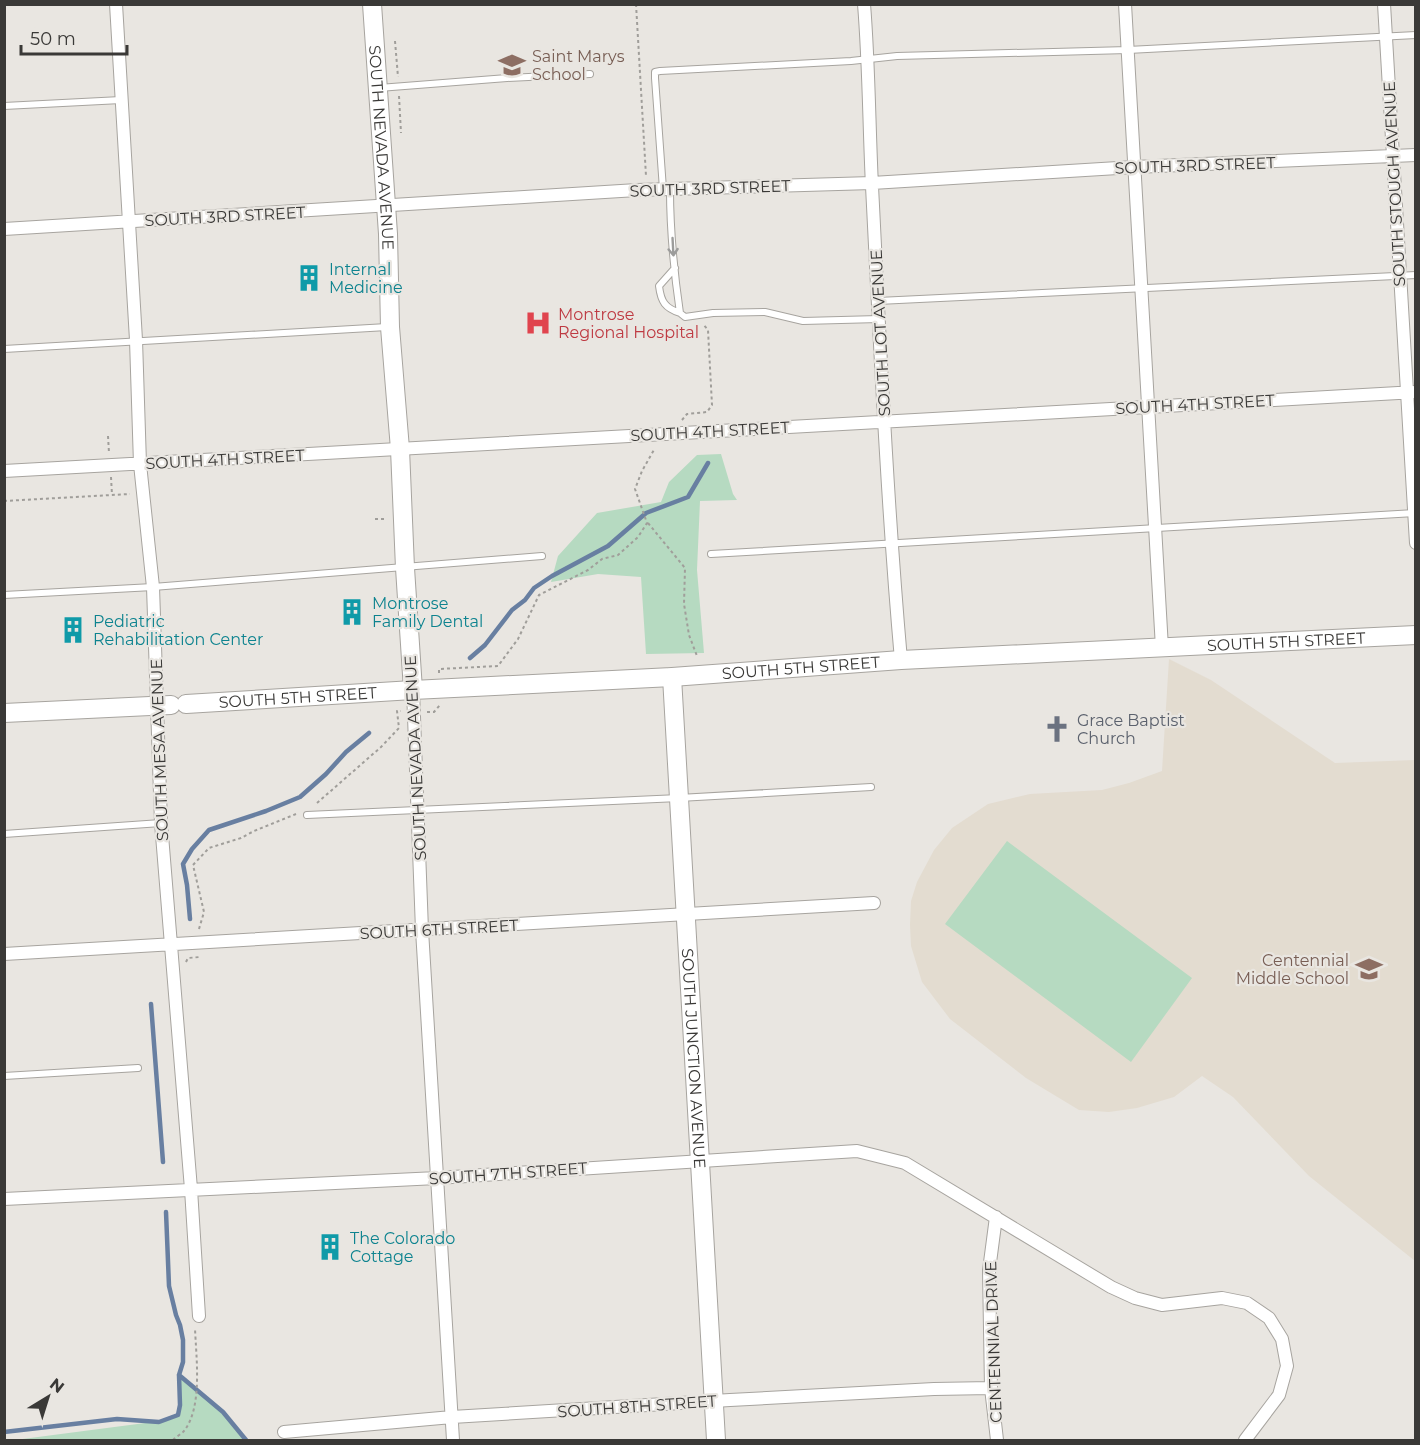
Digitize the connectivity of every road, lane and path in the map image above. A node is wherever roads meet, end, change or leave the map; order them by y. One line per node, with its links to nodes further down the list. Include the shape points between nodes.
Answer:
1 (116, 4): 16 (street, SOUTH MESA AVENUE)
2 (372, 4): 14 (street, SOUTH NEVADA AVENUE)
3 (636, 4): 22 (path)
4 (864, 4): 11 (street, SOUTH LOT AVENUE)
5 (1125, 4): 10 (street)
6 (1384, 4): 8 (street, SOUTH STOUGH AVENUE)
7 (1416, 35): 8 (lane)
8 (1385, 36): 10 (lane); 20 (street, SOUTH STOUGH AVENUE)
9 (395, 41): 13 (path)
10 (1128, 50): 11 (lane); 21 (street)
11 (869, 59): 23 (street, SOUTH LOT AVENUE); 24 (lane, via 656,72)
12 (590, 74): 14 (lane)
13 (398, 79)
14 (378, 88): 25 (street, SOUTH NEVADA AVENUE)
15 (399, 96): 18 (path)
16 (122, 100): 17 (lane); 26 (street, SOUTH MESA AVENUE)
17 (4, 106)
18 (401, 133)
19 (1416, 155): 20 (street, SOUTH 3RD STREET)
20 (1392, 158): 21 (street, SOUTH 3RD STREET); 29 (street, SOUTH STOUGH AVENUE)
21 (1134, 167): 23 (street, SOUTH 3RD STREET); 31 (street)
22 (646, 177)
23 (872, 183): 24 (street, SOUTH 3RD STREET); 32 (street, SOUTH LOT AVENUE)
24 (666, 188): 25 (street, SOUTH 3RD STREET); 28 (lane, one-way to 28)
25 (386, 207): 26 (street, SOUTH 3RD STREET); 36 (street, SOUTH NEVADA AVENUE)
26 (129, 221): 27 (street, SOUTH 3RD STREET); 37 (street, SOUTH MESA AVENUE)
27 (4, 229)
28 (675, 268): 33 (lane); 33 (lane, via 659,286 660,297 664,305)
29 (1399, 275): 30 (lane); 31 (lane); 39 (street, SOUTH STOUGH AVENUE)
30 (1416, 275)
31 (1141, 288): 32 (lane); 40 (street)
32 (878, 301): 35 (street, SOUTH LOT AVENUE)
33 (680, 313): 34 (lane)
34 (700, 315): 35 (lane, via 765,312 803,321); 42 (path, via 708,330 712,405 707,412 687,414)
35 (879, 319): 41 (street, SOUTH LOT AVENUE)
36 (390, 327): 37 (lane); 43 (street, SOUTH NEVADA AVENUE)
37 (136, 340): 38 (lane); 44 (street, SOUTH MESA AVENUE)
38 (4, 349)
39 (1411, 392): 40 (street, SOUTH 4TH STREET); 48 (street, SOUTH STOUGH AVENUE)
40 (1147, 407): 41 (street, SOUTH 4TH STREET); 52 (street)
41 (885, 422): 42 (street, SOUTH 4TH STREET); 53 (street, SOUTH LOT AVENUE)
42 (669, 434): 43 (street, SOUTH 4TH STREET); 51 (path, via 654,450 635,489)
43 (400, 449): 44 (street, SOUTH 4TH STREET); 57 (street, SOUTH NEVADA AVENUE)
44 (140, 464): 45 (street, SOUTH 4TH STREET); 46 (street, SOUTH MESA AVENUE)
45 (4, 471)
46 (143, 494): 47 (path); 58 (street, SOUTH MESA AVENUE)
47 (4, 501)
48 (1414, 513): 52 (lane); 54 (street, SOUTH STOUGH AVENUE)
49 (375, 519): 50 (path)
50 (388, 519)
51 (647, 523): 62 (path, via 684,567 684,604); 64 (path, via 618,555 602,559 539,595 518,639 498,666)
52 (1154, 528): 53 (lane); 61 (street)
53 (891, 543): 55 (lane); 63 (street, SOUTH LOT AVENUE)
54 (1416, 543)
55 (711, 554)
56 (542, 556): 57 (lane)
57 (405, 568): 58 (lane); 66 (street, SOUTH NEVADA AVENUE)
58 (153, 587): 59 (lane); 67 (street, SOUTH MESA AVENUE)
59 (4, 595)
60 (1416, 635): 61 (street, SOUTH 5TH STREET)
61 (1161, 648): 63 (street, SOUTH 5TH STREET)
62 (696, 656)
63 (901, 660): 65 (street, SOUTH 5TH STREET)
64 (439, 669)
65 (672, 677): 66 (street, SOUTH 5TH STREET); 73 (street, SOUTH JUNCTION AVENUE)
66 (413, 690): 67 (street, SOUTH 5TH STREET); 75 (street, SOUTH NEVADA AVENUE)
67 (171, 705): 71 (street, SOUTH 5TH STREET); 77 (street, SOUTH MESA AVENUE)
68 (440, 705): 70 (path)
69 (397, 711): 74 (path, via 399,728)
70 (434, 712)
71 (4, 713)
72 (871, 787): 73 (lane)
73 (679, 798): 75 (lane); 80 (street, SOUTH JUNCTION AVENUE)
74 (311, 807)
75 (418, 810): 76 (lane); 81 (street, SOUTH NEVADA AVENUE)
76 (304, 814): 82 (path, via 209,848 193,865 204,912)
77 (161, 823): 78 (lane); 83 (street, SOUTH MESA AVENUE)
78 (4, 834)
79 (874, 903): 80 (street, SOUTH 6TH STREET)
80 (685, 914): 81 (street, SOUTH 6TH STREET); 88 (street, SOUTH JUNCTION AVENUE)
81 (422, 930): 82 (street, SOUTH 6TH STREET); 89 (street, SOUTH NEVADA AVENUE)
82 (200, 944): 83 (street, SOUTH 6TH STREET); 85 (path, via 200,957 188,958 187,964)
83 (171, 945): 84 (street, SOUTH 6TH STREET); 85 (street, SOUTH MESA AVENUE)
84 (4, 954)
85 (172, 965): 90 (street, SOUTH MESA AVENUE)
86 (138, 1068): 87 (lane)
87 (4, 1076)
88 (700, 1161): 89 (street, SOUTH 7TH STREET); 92 (street, SOUTH 7TH STREET, via 857,1151 905,1163); 95 (street, SOUTH JUNCTION AVENUE)
89 (437, 1178): 90 (street, SOUTH 7TH STREET); 96 (street, SOUTH NEVADA AVENUE)
90 (191, 1189): 91 (street, SOUTH 7TH STREET); 93 (street, SOUTH MESA AVENUE)
91 (4, 1199)
92 (996, 1217): 94 (street, CENTENNIAL DRIVE, via 989,1270); 102 (street, via 1135,1299 1162,1305 1222,1298 1247,1304 1269,1318 1282,1339 1287,1366 1279,1395)
93 (197, 1321): 98 (path, via 192,1417)
94 (992, 1388): 95 (street, SOUTH 8TH STREET); 101 (street, CENTENNIAL DRIVE)
95 (714, 1401): 96 (street, SOUTH 8TH STREET); 100 (street, SOUTH JUNCTION AVENUE)
96 (452, 1417): 97 (street, SOUTH 8TH STREET); 99 (street, SOUTH NEVADA AVENUE)
97 (284, 1432)
98 (173, 1440)
99 (453, 1440)
100 (716, 1440)
101 (997, 1440)
102 (1245, 1440)

